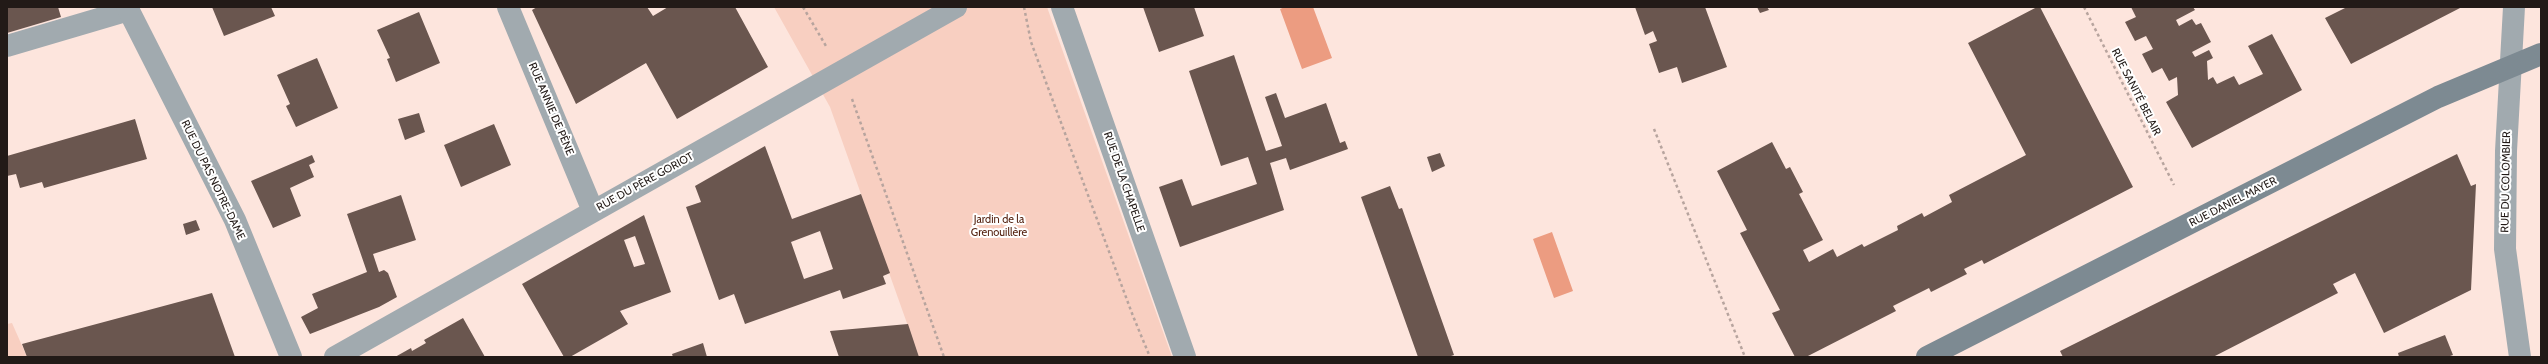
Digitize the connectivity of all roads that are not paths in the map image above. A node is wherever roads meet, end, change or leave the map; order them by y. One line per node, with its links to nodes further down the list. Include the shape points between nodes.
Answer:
1 (508, 7): 9 (street, RUE ANNIE DE PÈNE)
2 (956, 7): 9 (street, RUE DU PÈRE GORIOT)
3 (1062, 7): 12 (street, RUE DE LA CHAPELLE)
4 (2514, 7): 8 (street, RUE DU COLOMBIER)
5 (128, 9): 6 (street); 10 (street, RUE DU PAS NOTRE-DAME, via 235,220)
6 (7, 46)
7 (2541, 54): 8 (main road, RUE DANIEL MAYER)
8 (2510, 66): 13 (main road, RUE DANIEL MAYER, via 2438,97); 14 (street, RUE DU COLOMBIER, via 2504,249)
9 (593, 211): 11 (street, RUE DU PÈRE GORIOT)
10 (291, 357)
11 (335, 357)
12 (1185, 357)
13 (1927, 357)
14 (2520, 357)

